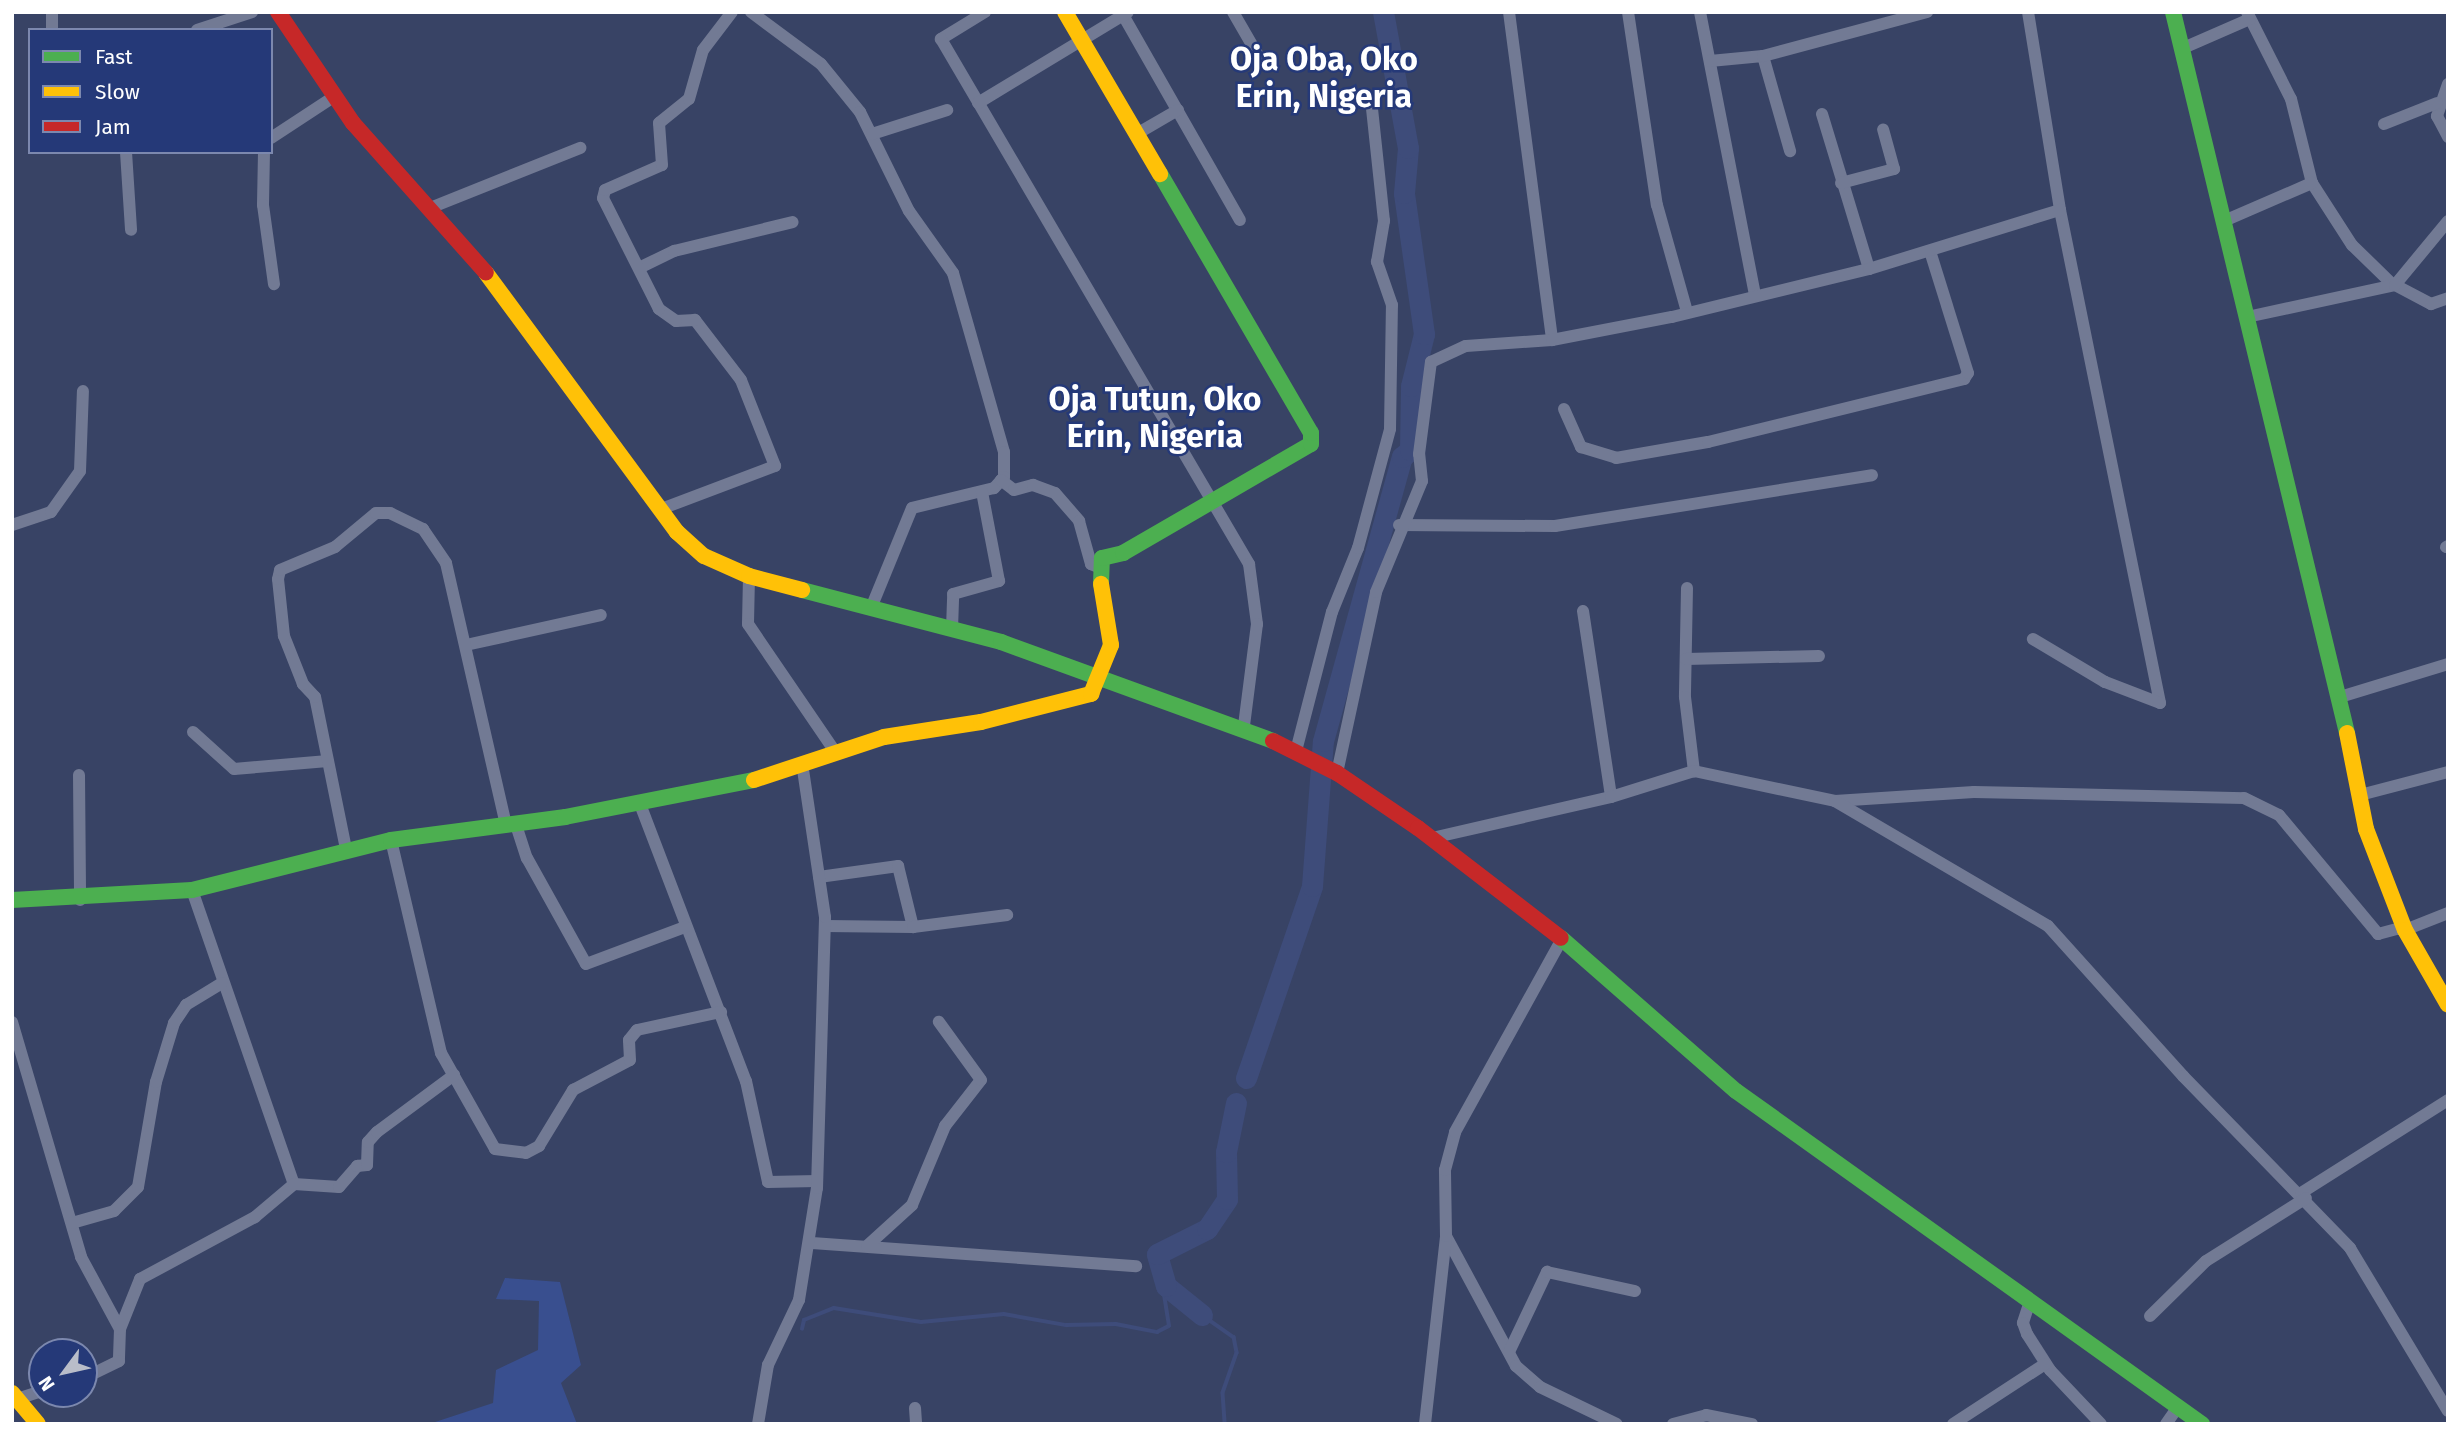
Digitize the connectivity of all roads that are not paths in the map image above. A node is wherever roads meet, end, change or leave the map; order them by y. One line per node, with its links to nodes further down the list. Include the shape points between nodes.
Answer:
1 (252, 12): 16 (street)
2 (278, 12): 23 (street)
3 (733, 12): 50 (street, via 703,50 690,99 659,123 662,165 605,190 603,198)
4 (751, 12): 33 (street, via 843,85)
5 (985, 12): 24 (street, via 941,38)
6 (1065, 12): 17 (street)
7 (1233, 12): 19 (street)
8 (1509, 12): 58 (street)
9 (1628, 12): 56 (street, via 1657,205)
10 (1700, 12): 21 (street)
11 (1927, 12): 20 (street)
12 (2028, 12): 43 (street)
13 (2172, 12): 18 (street)
14 (1125, 14): 17 (street); 28 (street)
15 (2248, 16): 18 (street); 41 (street, via 2291,99)
16 (203, 28)
17 (1082, 39): 24 (street); 32 (street)
18 (2181, 49): 45 (street)
19 (1259, 57)
20 (1763, 57): 21 (street); 37 (street)
21 (1710, 61): 54 (street)
22 (2448, 84): 25 (street)
23 (335, 96): 34 (street); 42 (street)
24 (978, 103): 64 (street)
25 (2437, 103): 30 (street); 35 (street)
26 (1372, 109): 84 (street, via 1384,220 1377,262 1392,305 1390,429 1358,548 1332,612)
27 (947, 110): 33 (street)
28 (1178, 110): 32 (street); 44 (street)
29 (1822, 114): 40 (street)
30 (2384, 124)
31 (1884, 129): 40 (street, via 1894,169)
32 (1140, 132): 64 (street, via 1311,433 1311,444)
33 (872, 134): 62 (street, via 909,211 953,273 1004,452)
34 (273, 137)
35 (2448, 137)
36 (580, 148): 42 (street)
37 (1790, 150)
38 (126, 154): 48 (street)
39 (264, 154): 52 (street, via 263,205)
40 (1841, 183): 51 (street)
41 (2312, 183): 45 (street); 53 (street, via 2351,245)
42 (430, 208): 65 (street, via 523,317)
43 (2060, 210): 49 (street); 75 (street, via 2160,703 2105,682)
44 (1240, 220)
45 (2224, 221): 57 (street)
46 (2448, 221): 53 (street)
47 (793, 222): 50 (street, via 674,251)
48 (131, 230)
49 (1930, 251): 51 (street); 60 (street, via 1968,373 1964,379 1708,442 1616,458 1581,447)
50 (640, 267): 65 (street, via 659,309 676,321 695,320 741,380 775,466)
51 (1869, 269): 54 (street)
52 (274, 284)
53 (2393, 284): 55 (street, via 2431,304); 57 (street)
54 (1755, 295): 56 (street)
55 (2448, 299)
56 (1687, 312): 58 (street)
57 (2247, 317): 81 (street)
58 (1552, 341): 67 (street, via 1466,346 1431,362 1419,454 1422,481)
59 (83, 391): 66 (street, via 80,471 51,512)
60 (1564, 409)
61 (1872, 475): 67 (street, via 1555,526)
62 (1001, 480): 63 (street); 68 (street, via 1014,490 1033,485 1055,493 1079,521 1091,564)
63 (982, 492): 71 (street, via 912,508); 74 (street, via 999,581 953,594)
64 (1212, 501): 68 (street, via 1123,553 1102,558); 82 (street, via 1251,576 1258,624)
65 (661, 509): 69 (street, via 704,556)
66 (12, 525)
67 (1399, 525): 88 (street, via 1376,592)
68 (1098, 567): 80 (street, via 1111,645)
69 (749, 576): 71 (street); 85 (street, via 748,624)
70 (1687, 588): 78 (street)
71 (870, 608): 74 (street)
72 (1583, 611): 93 (street)
73 (601, 615): 76 (street)
74 (952, 629): 80 (street)
75 (2033, 639)
76 (466, 645): 86 (street, via 446,563 423,529 390,513 364,519 335,547 280,570 284,636 299,676 315,697); 96 (street)
77 (1818, 656): 78 (street)
78 (1686, 659): 89 (street)
79 (2448, 664): 81 (street)
80 (1100, 674): 82 (street); 85 (street, via 1091,694 1059,704 884,737)
81 (2340, 697): 92 (street)
82 (1244, 726): 84 (street)
83 (193, 732): 86 (street, via 234,769)
84 (1296, 751): 88 (street)
85 (836, 753): 87 (street)
86 (328, 761): 99 (street)
87 (802, 764): 95 (street, via 741,784); 100 (street)
88 (1333, 771): 97 (street)
89 (1694, 771): 93 (street); 94 (street)
90 (2448, 772): 92 (street)
91 (79, 775): 103 (street)
92 (2360, 795): 109 (street, via 2378,869)
93 (1611, 797): 97 (street)
94 (1835, 802): 109 (street, via 1974,792 2244,798 2279,815 2378,934); 120 (street, via 2048,926 2183,1076)
95 (640, 804): 96 (street); 107 (street)
96 (511, 825): 98 (street); 107 (street, via 586,964)
97 (1432, 838): 110 (street)
98 (391, 839): 99 (street); 116 (street, via 441,1053)
99 (346, 849): 101 (street)
100 (819, 877): 106 (street); 108 (street, via 898,866)
101 (192, 890): 103 (street); 111 (street)
102 (12, 900): 103 (street)
103 (80, 900)
104 (2448, 913): 109 (street)
105 (1007, 915): 108 (street)
106 (825, 926): 108 (street); 118 (street)
107 (685, 927): 113 (street)
108 (913, 927)
109 (2404, 929): 112 (street)
110 (1562, 939): 122 (street, via 1455,1132 1445,1170); 127 (street, via 1737,1091)
111 (222, 983): 119 (street, via 266,1092); 121 (street, via 186,1005 174,1023 156,1082 138,1187 114,1211)
112 (2448, 1005)
113 (721, 1012): 116 (street, via 637,1030 629,1040 630,1060 573,1090 550,1134 526,1153 504,1153 488,1142); 118 (street, via 746,1081 768,1182)
114 (12, 1022): 121 (street)
115 (939, 1023): 124 (street, via 981,1080 945,1126 912,1205)
116 (454, 1075): 119 (street, via 377,1132 368,1142 367,1164 357,1166 339,1187)
117 (2448, 1100): 120 (street)
118 (817, 1181): 123 (street)
119 (295, 1184): 129 (street, via 255,1217 140,1279)
120 (2303, 1196): 128 (street, via 2206,1261); 136 (street, via 2350,1248)
121 (72, 1223): 129 (street, via 96,1291)
122 (1446, 1236): 130 (street); 141 (street)
123 (812, 1243): 124 (street); 139 (street, via 792,1320 768,1365)
124 (867, 1246): 125 (street)
125 (1136, 1266)
126 (1635, 1291): 130 (street, via 1547,1272)
127 (2030, 1301): 131 (street, via 2023,1323); 134 (street)
128 (2150, 1316)
129 (120, 1329): 132 (street, via 119,1361)
130 (1508, 1352): 137 (street, via 1540,1387)
131 (2045, 1364): 144 (street); 145 (street)
132 (98, 1371)
133 (15, 1396): 138 (street)
134 (2178, 1407): 146 (street); 147 (street)
135 (915, 1408): 140 (street)
136 (2448, 1412)
137 (1617, 1423)
138 (38, 1424)
139 (758, 1424)
140 (916, 1424)
141 (1424, 1424)
142 (1673, 1424): 143 (street, via 1706,1415)
143 (1752, 1424)
144 (1953, 1424)
145 (2101, 1424)
146 (2166, 1424)
147 (2202, 1424)

